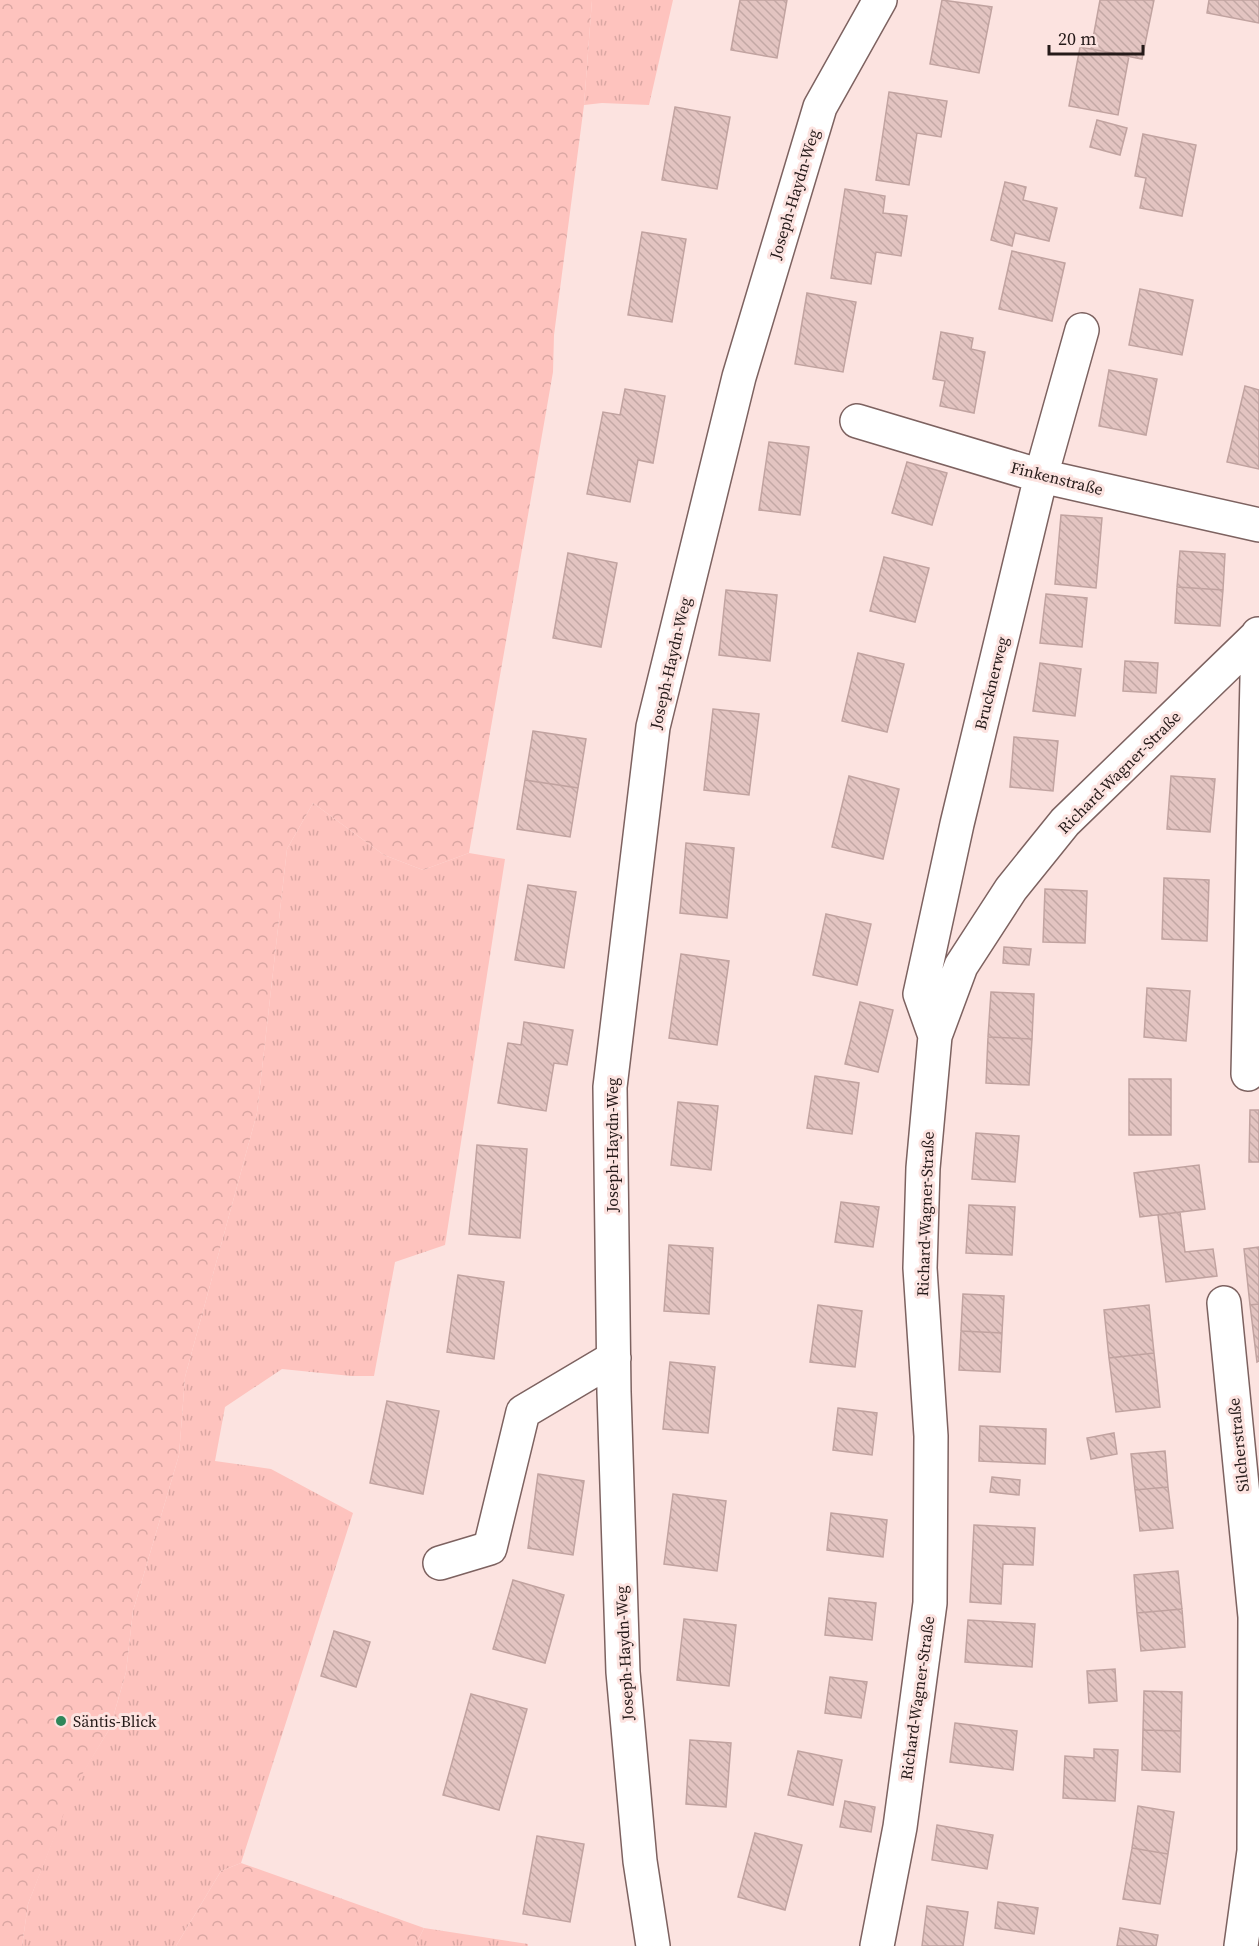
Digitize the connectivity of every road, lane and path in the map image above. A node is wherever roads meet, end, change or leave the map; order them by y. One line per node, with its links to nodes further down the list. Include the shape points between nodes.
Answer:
1 (880, 0): 10 (street, Joseph-Haydn-Weg, via 820,107 739,378 653,727 610,1087)
2 (1082, 330): 4 (street, Brucknerweg)
3 (857, 421): 4 (street, Finkenstraße)
4 (1041, 476): 5 (street, Finkenstraße); 7 (street, Brucknerweg, via 959,812 920,994)
5 (1259, 525)
6 (1259, 634): 7 (street, Richard-Wagner-Straße, via 1065,822 1018,881 961,966); 8 (street)
7 (935, 1036): 13 (street, Richard-Wagner-Straße, via 923,1168 920,1268 931,1436 930,1603 900,1827)
8 (1248, 1074)
9 (1224, 1303): 14 (street, Silcherstraße, via 1255,1617 1254,1851)
10 (614, 1358): 11 (street, via 523,1412 490,1548); 12 (street, Joseph-Haydn-Weg, via 623,1672 640,1861)
11 (440, 1563)
12 (653, 1946)
13 (877, 1946)
14 (1241, 1946)

